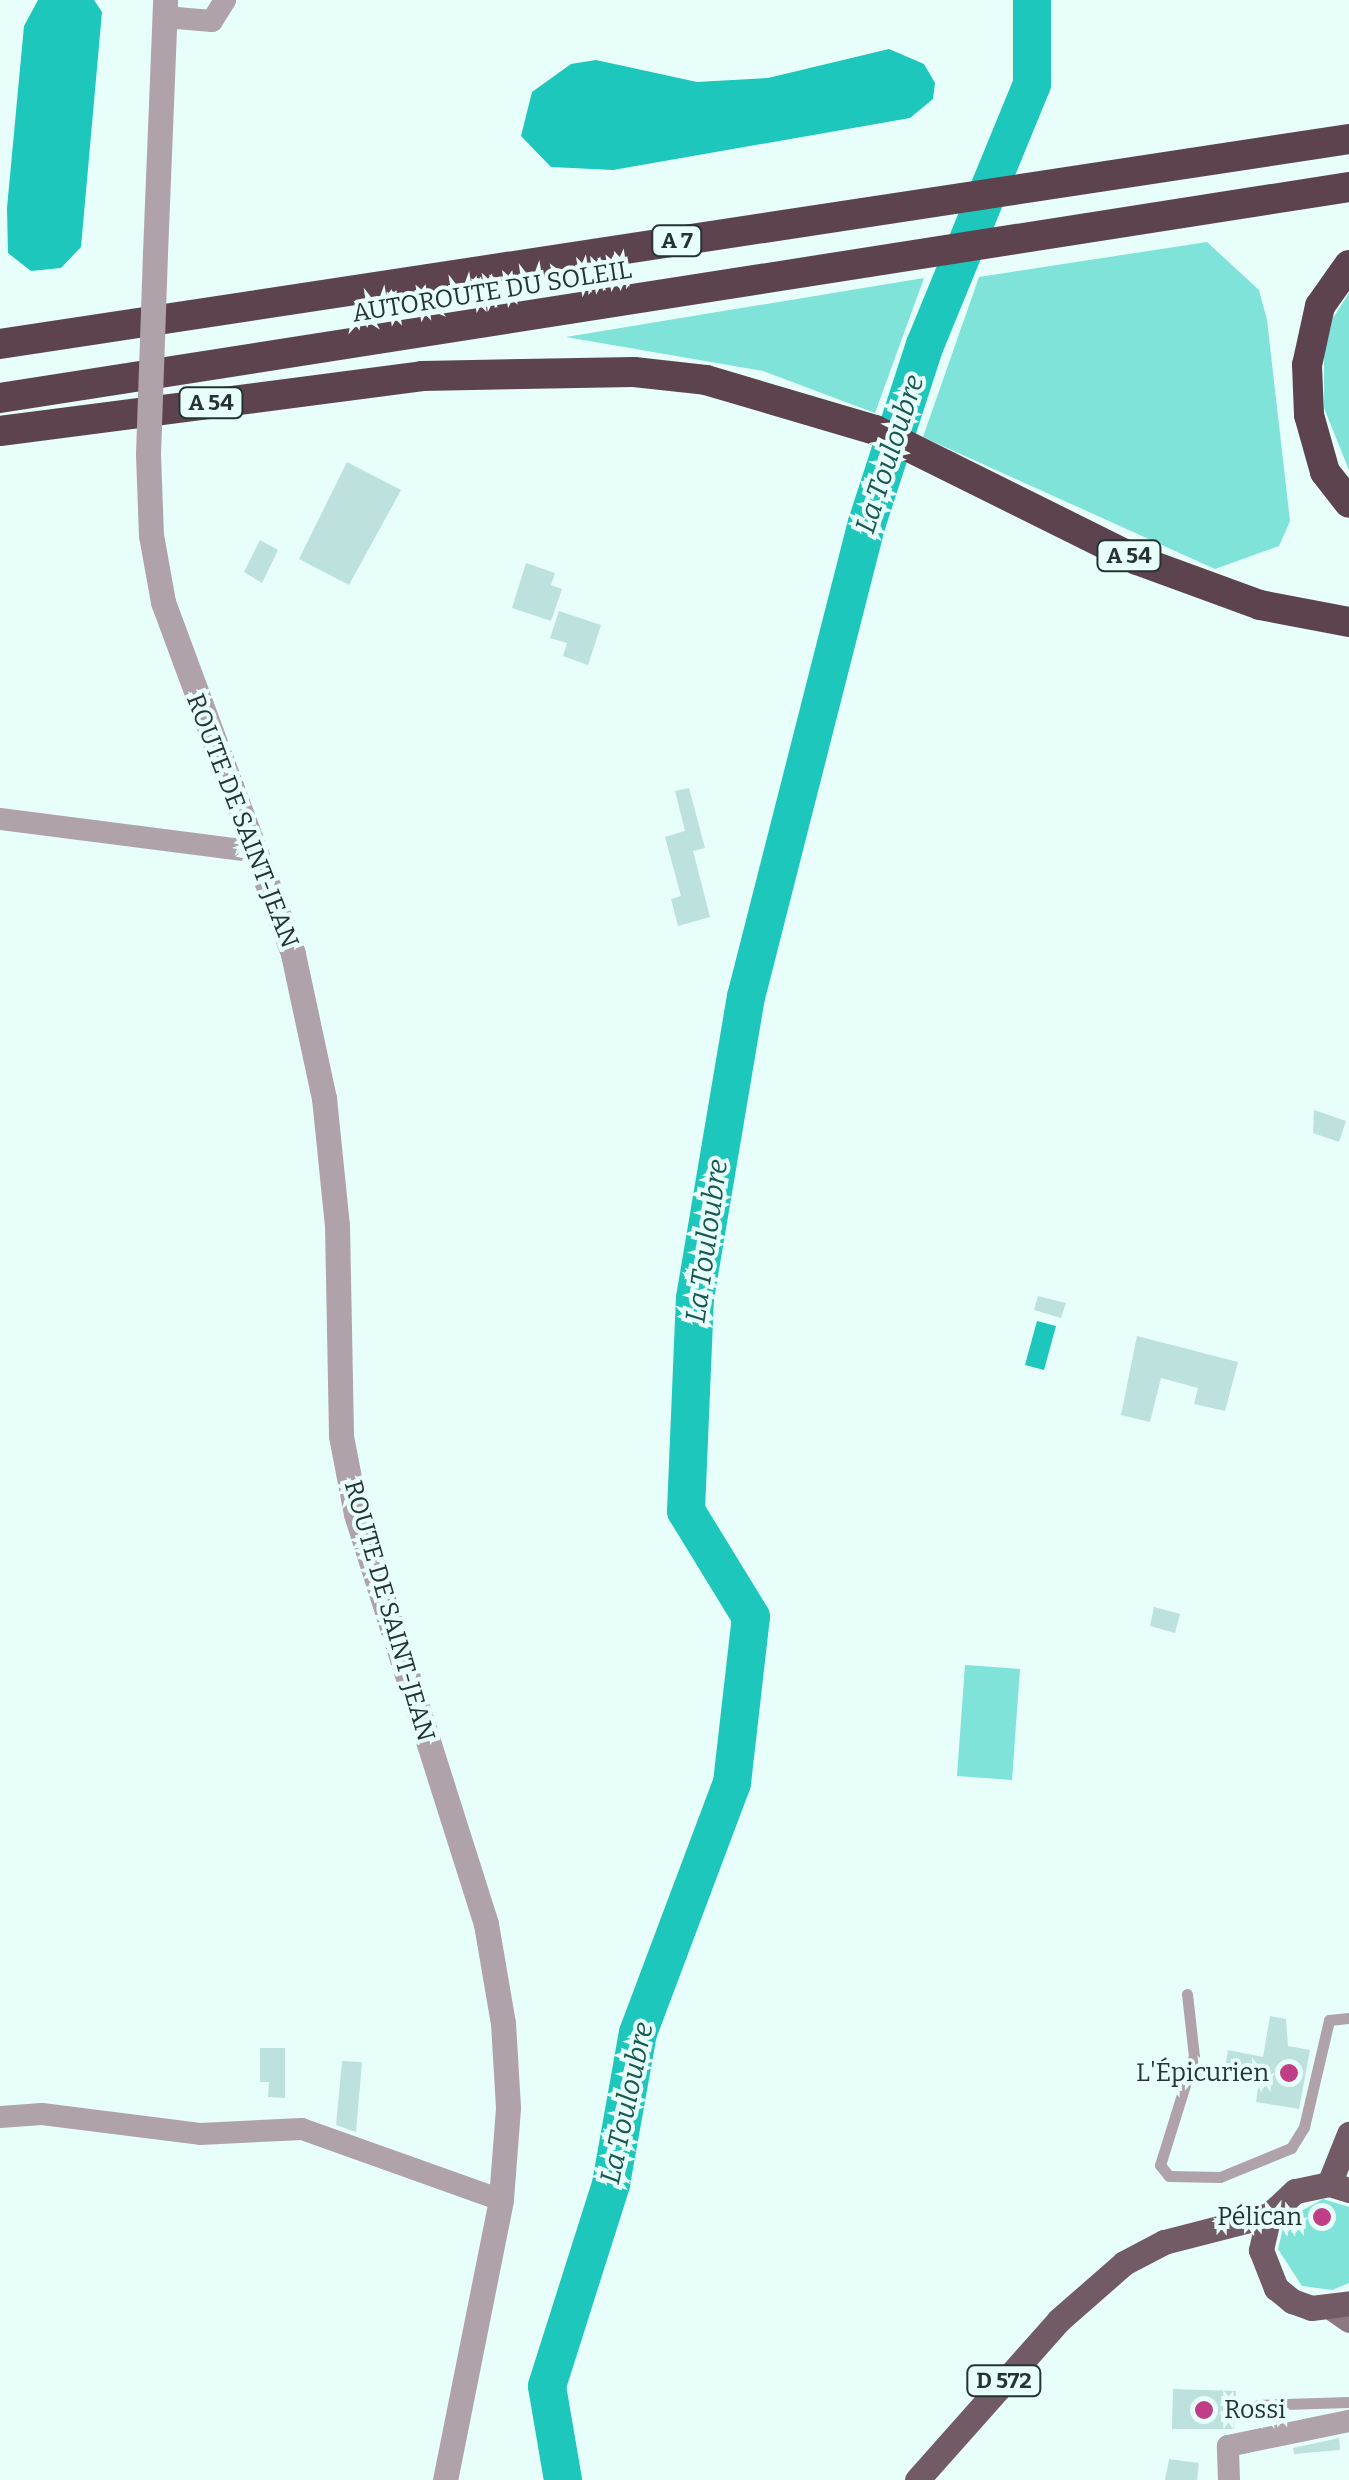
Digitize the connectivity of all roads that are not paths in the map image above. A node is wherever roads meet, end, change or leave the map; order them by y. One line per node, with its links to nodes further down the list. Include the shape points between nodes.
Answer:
1 (225, 0): 2 (street, via 212,21)
2 (165, 9): 14 (street, ROUTE DE SAINT-JEAN, bridge, via 150,535 163,602)
3 (1349, 118): 6 (highway, via 1146,152)
4 (1349, 139): 6 (highway, AUTOROUTE DU SOLEIL / A 7)
5 (1349, 187): 9 (highway, AUTOROUTE DU SOLEIL / A 7)
6 (1028, 188): 8 (highway, AUTOROUTE DU SOLEIL / A 7)
7 (1349, 266): 11 (highway, via 1320,306 1307,365 1309,415 1325,472)
8 (0, 344)
9 (0, 398)
10 (0, 431): 12 (highway, A 54, via 422,376 544,372 706,380 874,430 1137,560 1260,605)
11 (1349, 502)
12 (1349, 622)
13 (0, 819): 14 (street)
14 (257, 852): 20 (street, ROUTE DE SAINT-JEAN, via 292,954 324,1098 337,1225 341,1436 356,1514 486,1924 508,2108)
15 (1186, 1994): 16 (lane, via 1194,2056 1160,2165 1170,2176 1220,2177 1291,2148 1304,2127 1329,2020)
16 (1349, 2018)
17 (0, 2117): 20 (street, via 42,2114 200,2134 302,2129)
18 (1349, 2134): 19 (main road)
19 (1339, 2187): 21 (main road, via 1294,2191)
20 (501, 2200): 28 (street, ROUTE DE SAINT-JEAN)
21 (1269, 2215): 22 (main road, D 572); 23 (main road)
22 (1208, 2227): 23 (main road); 29 (main road, D 572, via 1150,2249 1091,2292)
23 (1261, 2250): 24 (main road, via 1276,2288 1292,2301)
24 (1343, 2310)
25 (1349, 2402): 26 (lane)
26 (1258, 2405)
27 (1349, 2421): 30 (street, via 1228,2446)
28 (445, 2480)
29 (917, 2480)
30 (1229, 2480)

